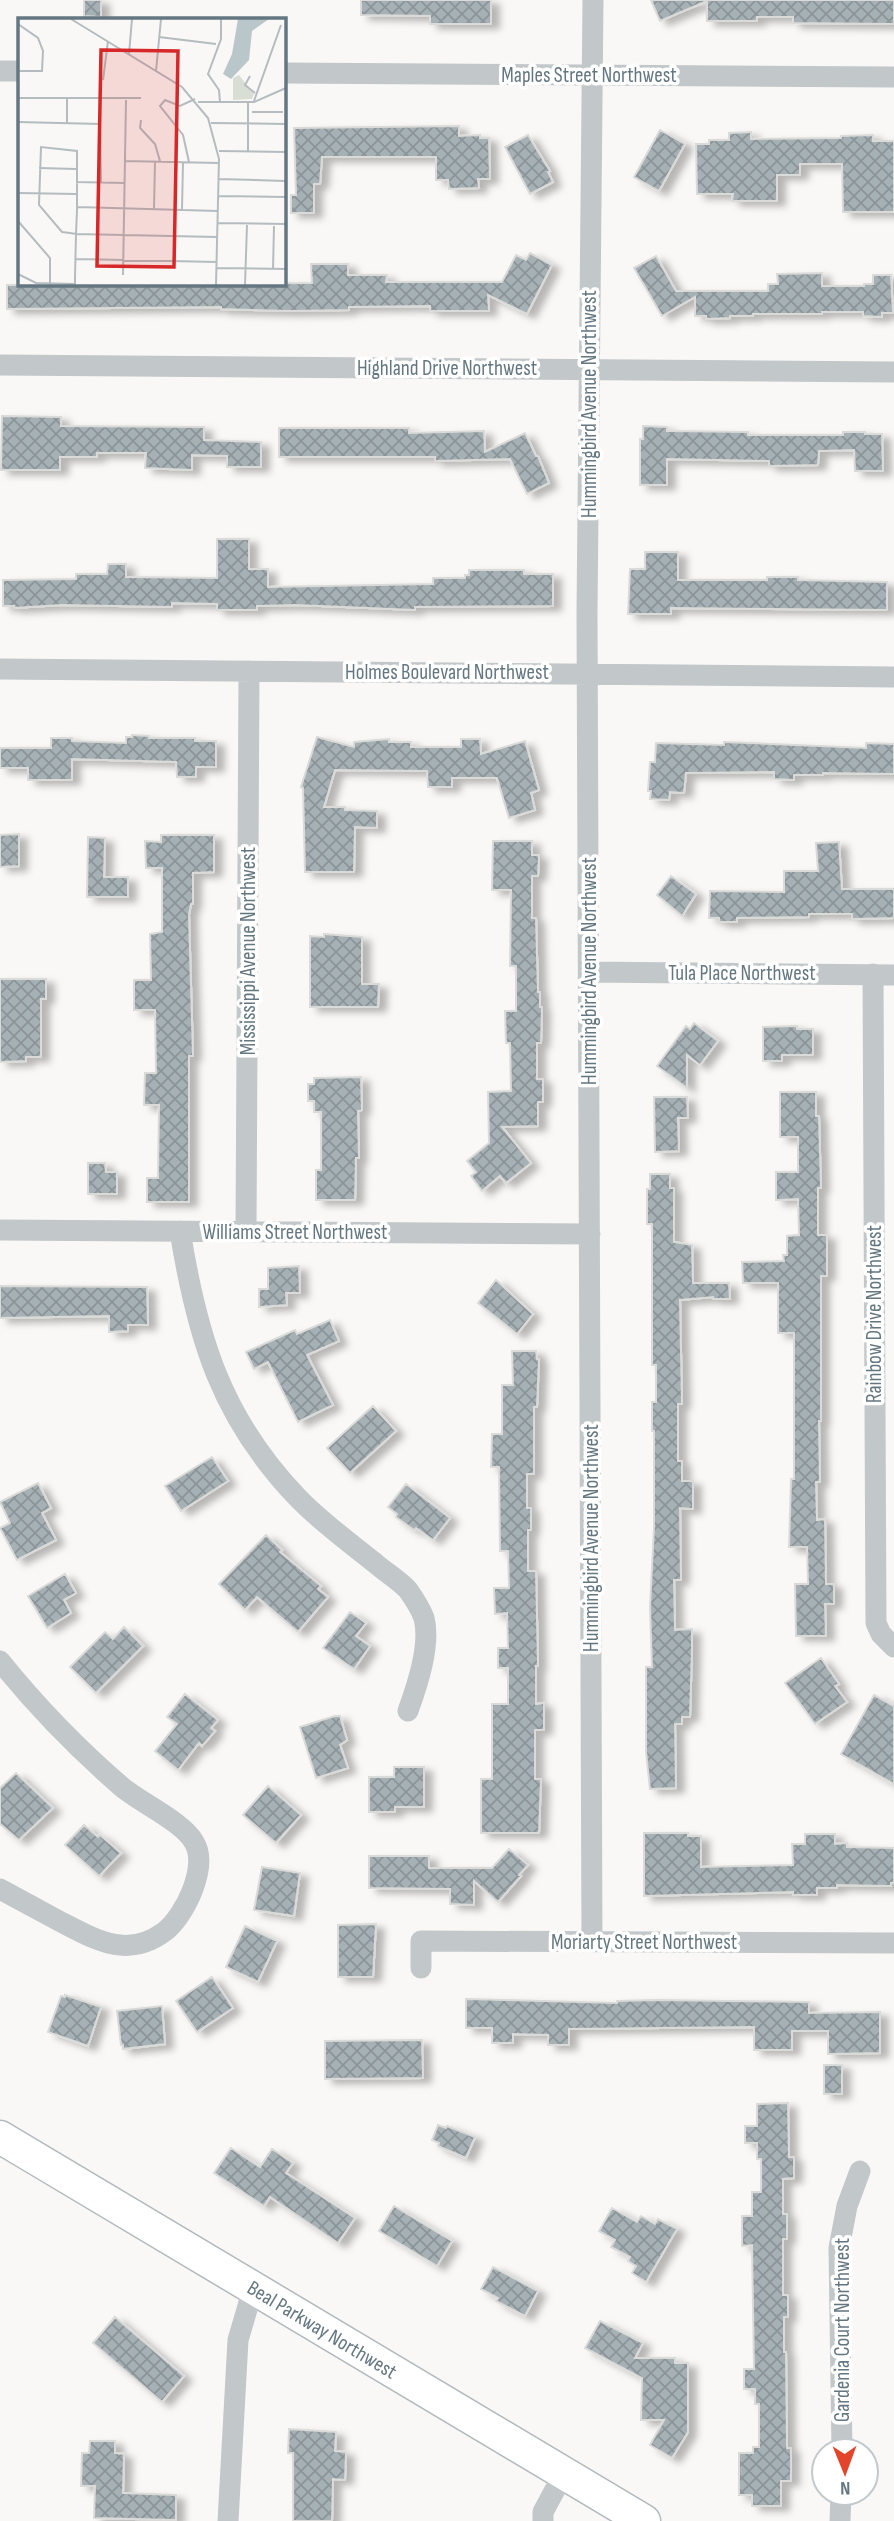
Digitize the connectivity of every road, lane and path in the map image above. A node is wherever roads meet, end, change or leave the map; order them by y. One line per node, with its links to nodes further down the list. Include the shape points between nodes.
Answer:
1 (593, 0): 5 (street, Hummingbird Avenue Northwest)
2 (0, 71): 3 (street)
3 (18, 71)
4 (285, 73): 5 (street, Maples Street Northwest)
5 (592, 74): 6 (street, Maples Street Northwest); 8 (street, Hummingbird Avenue Northwest)
6 (894, 77)
7 (0, 365): 8 (street, Highland Drive Northwest)
8 (589, 369): 9 (street, Highland Drive Northwest); 12 (street, Hummingbird Avenue Northwest)
9 (894, 372)
10 (0, 669): 11 (street, Holmes Boulevard Northwest)
11 (249, 671): 12 (street, Holmes Boulevard Northwest); 19 (street, Mississippi Avenue Northwest)
12 (588, 674): 13 (street, Holmes Boulevard Northwest); 14 (street, Hummingbird Avenue Northwest)
13 (894, 677)
14 (589, 972): 15 (street, Tula Place Northwest); 20 (street, Hummingbird Avenue Northwest)
15 (873, 974): 16 (street, Tula Place Northwest); 21 (street, Rainbow Drive Northwest, via 876,1623)
16 (894, 975)
17 (0, 1230): 18 (street, Williams Street Northwest)
18 (180, 1231): 19 (street, Williams Street Northwest); 23 (street, via 200,1333 245,1433 299,1499 408,1590 424,1618 420,1679)
19 (246, 1231): 20 (street, Williams Street Northwest)
20 (590, 1234): 25 (street, Hummingbird Avenue Northwest)
21 (894, 1647)
22 (0, 1661): 24 (street, via 54,1724 114,1780 184,1830 194,1841 200,1862 174,1922 164,1932 134,1945 101,1943)
23 (408, 1711)
24 (0, 1889)
25 (592, 1942): 26 (street, Moriarty Street Northwest); 27 (street, Moriarty Street Northwest, via 421,1941)
26 (894, 1943)
27 (421, 1968)
28 (0, 2137): 30 (main road, Beal Parkway Northwest)
29 (860, 2171): 31 (street, Gardenia Court Northwest, via 839,2248)
30 (253, 2289): 32 (main road, Beal Parkway Northwest); 33 (street, via 238,2340)
31 (842, 2437)
32 (564, 2473): 34 (street, via 543,2512); 35 (main road, Beal Parkway Northwest)
33 (228, 2521)
34 (543, 2521)
35 (645, 2521)

